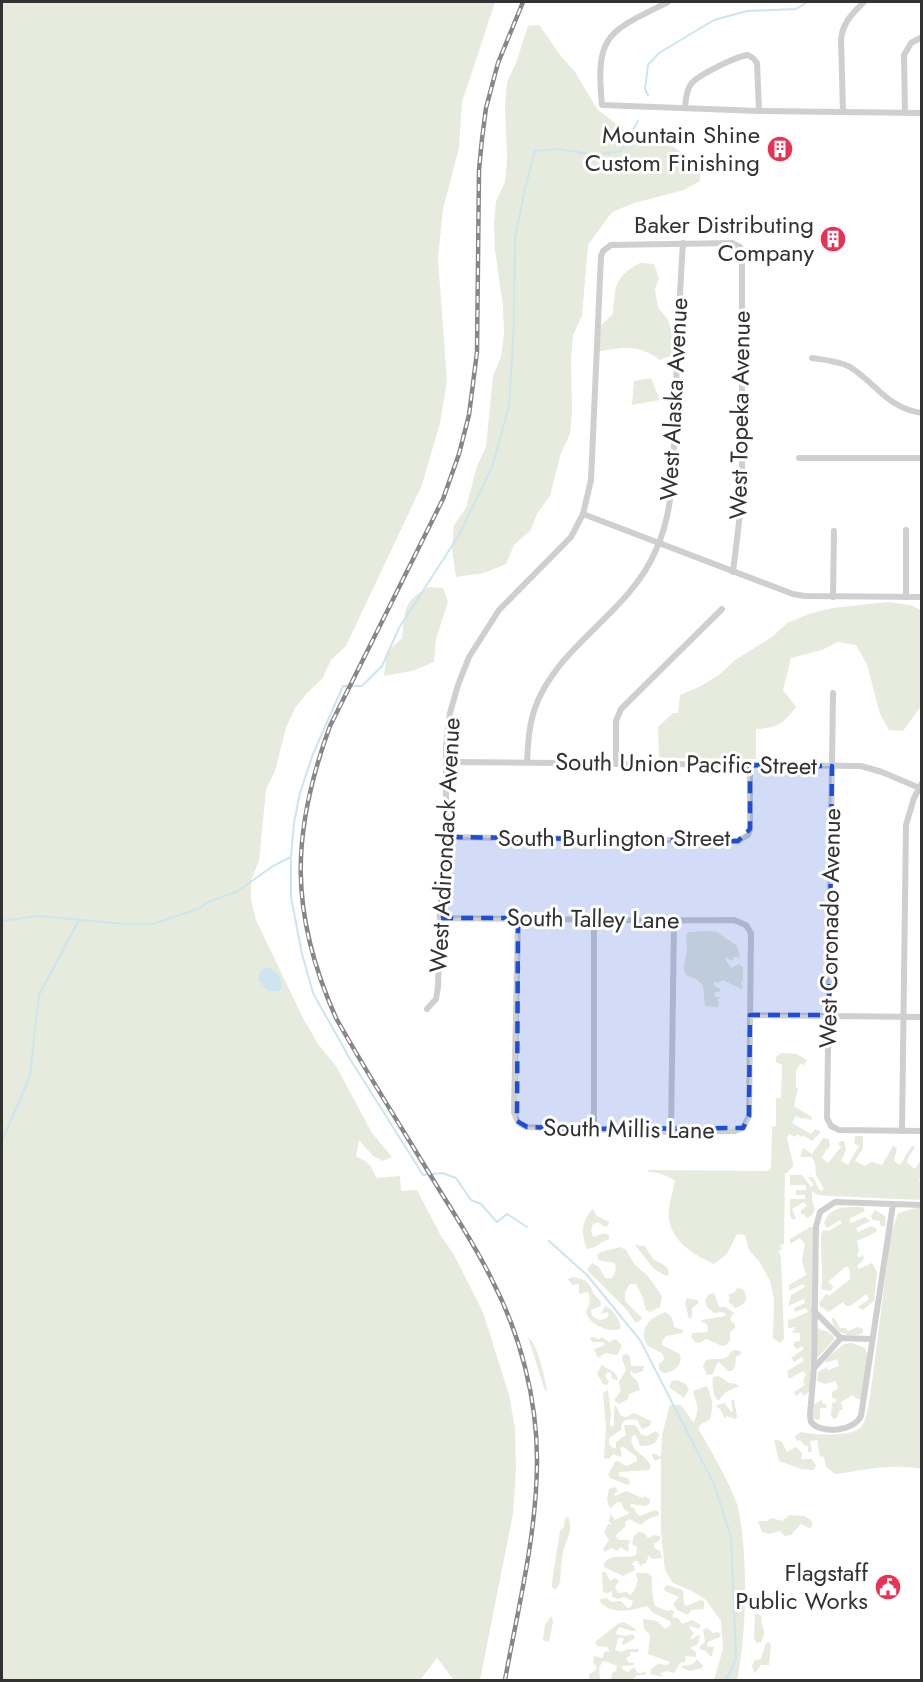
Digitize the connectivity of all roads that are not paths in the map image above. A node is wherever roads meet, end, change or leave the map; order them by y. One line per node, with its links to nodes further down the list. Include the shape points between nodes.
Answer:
1 (666, 2): 4 (street, via 623,25 607,42 599,68 602,105)
2 (864, 2): 6 (street, via 842,29)
3 (921, 37): 7 (street, via 911,43 904,55)
4 (686, 108): 5 (street); 5 (street, via 687,92 694,80 748,55 757,63)
5 (759, 111): 6 (street)
6 (843, 112): 7 (street)
7 (905, 113): 8 (street)
8 (921, 113)
9 (682, 243): 14 (street, West Adirondack Avenue, via 614,244 601,256 591,480); 17 (street, West Alaska Avenue, via 672,488); 18 (street, West Topeka Avenue, via 732,243 740,248 743,257 742,497)
10 (812, 358): 11 (street, via 847,366 892,403)
11 (921, 413)
12 (799, 458): 13 (street)
13 (921, 458)
14 (583, 514): 17 (street); 24 (street, West Adirondack Avenue, via 571,537 499,610 469,657 450,713)
15 (906, 530): 20 (street)
16 (834, 531): 19 (street)
17 (659, 543): 18 (street); 25 (street, West Alaska Avenue, via 635,587 562,662 547,684 532,719)
18 (733, 572): 19 (street, via 793,594)
19 (833, 597): 20 (street)
20 (906, 597): 21 (street)
21 (921, 597)
22 (722, 609): 26 (street, via 621,709 616,721)
23 (833, 693): 28 (street, West Coronado Avenue)
24 (446, 762): 25 (street, South Union Pacific Street); 30 (street, West Adirondack Avenue)
25 (526, 762): 26 (street, South Union Pacific Street)
26 (616, 764): 27 (street, South Union Pacific Street)
27 (750, 765): 28 (street, South Union Pacific Street); 30 (street, South Burlington Street, via 750,829 738,841)
28 (832, 766): 29 (street, South Union Pacific Street, via 861,766); 37 (street, West Coronado Avenue)
29 (921, 786): 38 (street, via 906,825)
30 (445, 837): 31 (street, West Adirondack Avenue, via 446,878)
31 (440, 918): 32 (street, South Talley Lane); 35 (street, West Adirondack Avenue, via 438,987 436,999)
32 (518, 918): 33 (street, South Talley Lane); 40 (street, South Millis Lane, via 514,1112 517,1121 527,1127)
33 (594, 920): 34 (street, South Talley Lane); 40 (street)
34 (674, 921): 36 (street, South Talley Lane, via 734,920 746,925 750,933); 43 (street)
35 (427, 1009)
36 (750, 1015): 37 (street); 43 (street, South Millis Lane, via 749,1116 743,1128)
37 (829, 1016): 38 (street); 41 (street, West Coronado Avenue, via 827,1118 831,1126 839,1130)
38 (903, 1016): 39 (street); 41 (street)
39 (921, 1017)
40 (594, 1129): 43 (street, South Millis Lane)
41 (902, 1131): 42 (street)
42 (921, 1131)
43 (671, 1132)
44 (893, 1204): 45 (street); 46 (street, via 835,1202 820,1212 816,1227); 48 (street)
45 (921, 1205)
46 (814, 1310): 47 (street); 49 (street)
47 (841, 1338): 48 (street); 49 (street)
48 (872, 1339): 49 (street, via 861,1413 855,1425 819,1428 811,1422)
49 (814, 1367)

